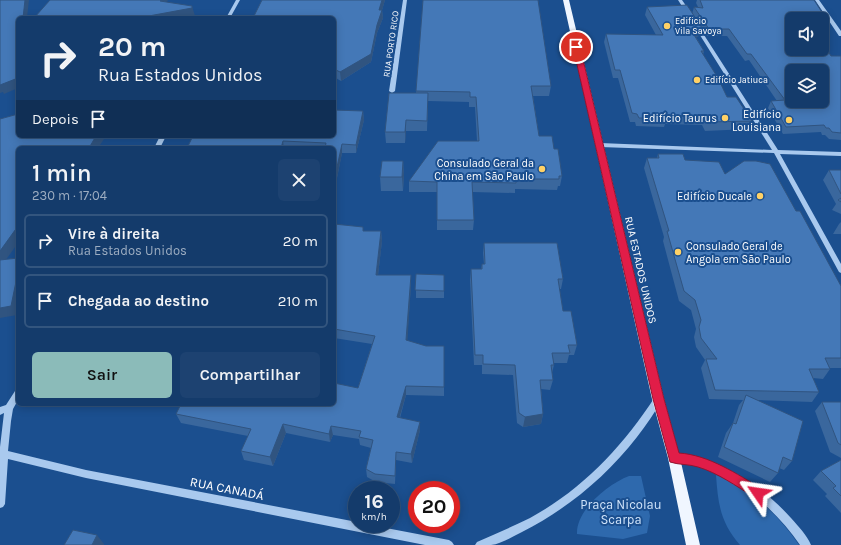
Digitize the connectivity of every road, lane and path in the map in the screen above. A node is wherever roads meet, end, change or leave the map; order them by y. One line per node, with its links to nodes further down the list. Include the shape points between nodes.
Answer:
1 (238, 0): 6 (street)
2 (405, 0): 8 (street, RUA PORTO RICO)
3 (566, 0): 9 (main road, RUA ESTADOS UNIDOS)
4 (680, 0): 10 (street)
5 (817, 0): 7 (street)
6 (229, 16)
7 (841, 35)
8 (392, 91)
9 (600, 145): 10 (street); 14 (main road, RUA ESTADOS UNIDOS)
10 (776, 151): 11 (street); 12 (street)
11 (841, 154)
12 (841, 270)
13 (16, 396): 15 (street)
14 (658, 399): 18 (main road, RUA ESTADOS UNIDOS); 21 (street, via 625,447 583,486 533,520)
15 (9, 408): 16 (street); 17 (street)
16 (0, 411)
17 (2, 454): 19 (street); 20 (street, RUA CANADÁ, via 86,474)
18 (674, 458): 22 (main road, RUA ESTADOS UNIDOS); 23 (street, via 700,462 758,493 783,516)
19 (0, 504)
20 (449, 545)
21 (480, 545)
22 (693, 545)
23 (806, 545)

